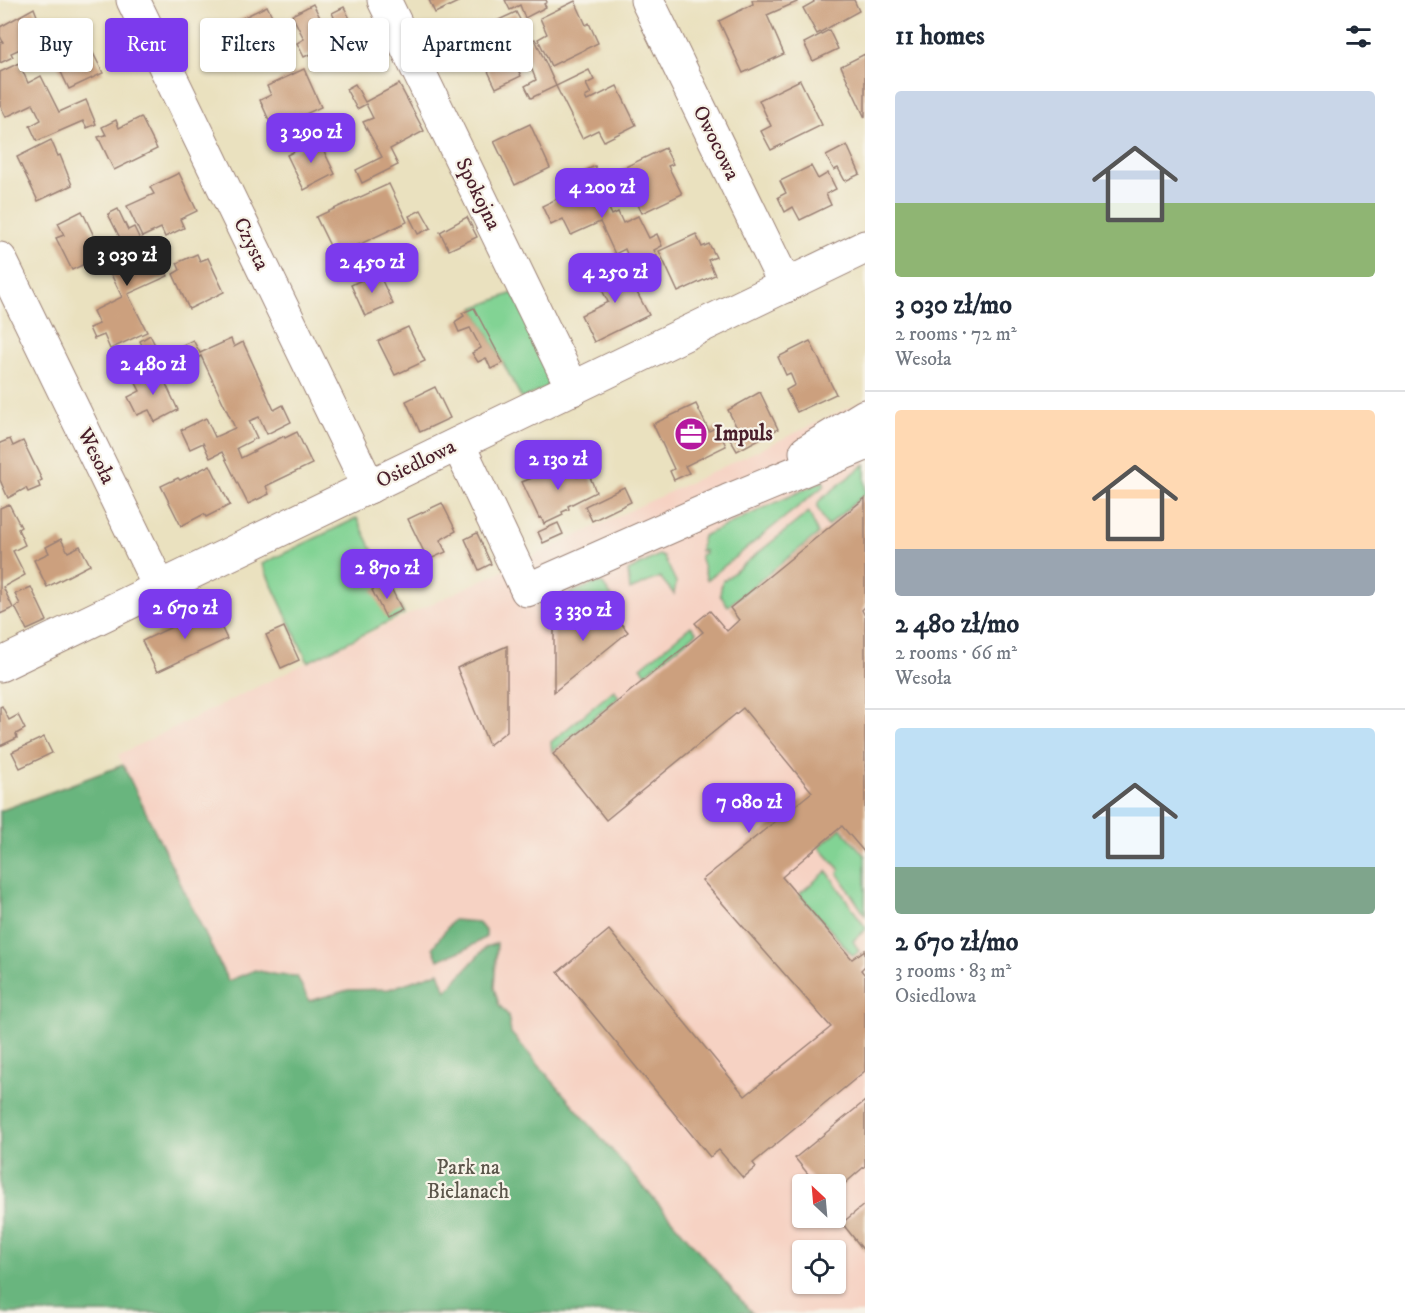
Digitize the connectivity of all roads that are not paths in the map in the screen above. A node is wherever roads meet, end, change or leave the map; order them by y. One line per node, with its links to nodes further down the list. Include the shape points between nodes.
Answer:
1 (133, 0): 11 (street, Czysta)
2 (384, 0): 7 (street, Spokojna)
3 (647, 0): 6 (street, Owocowa)
4 (865, 247): 6 (street, Osiedlowa)
5 (0, 259): 13 (street, Wesoła)
6 (786, 285): 7 (street, Osiedlowa)
7 (573, 389): 9 (street, Osiedlowa)
8 (865, 416): 12 (street)
9 (458, 444): 11 (street, Osiedlowa); 12 (street, via 527,590)
10 (865, 444): 12 (street)
11 (369, 487): 13 (street, Osiedlowa)
12 (728, 501)
13 (160, 588): 14 (street, Osiedlowa)
14 (0, 665)

